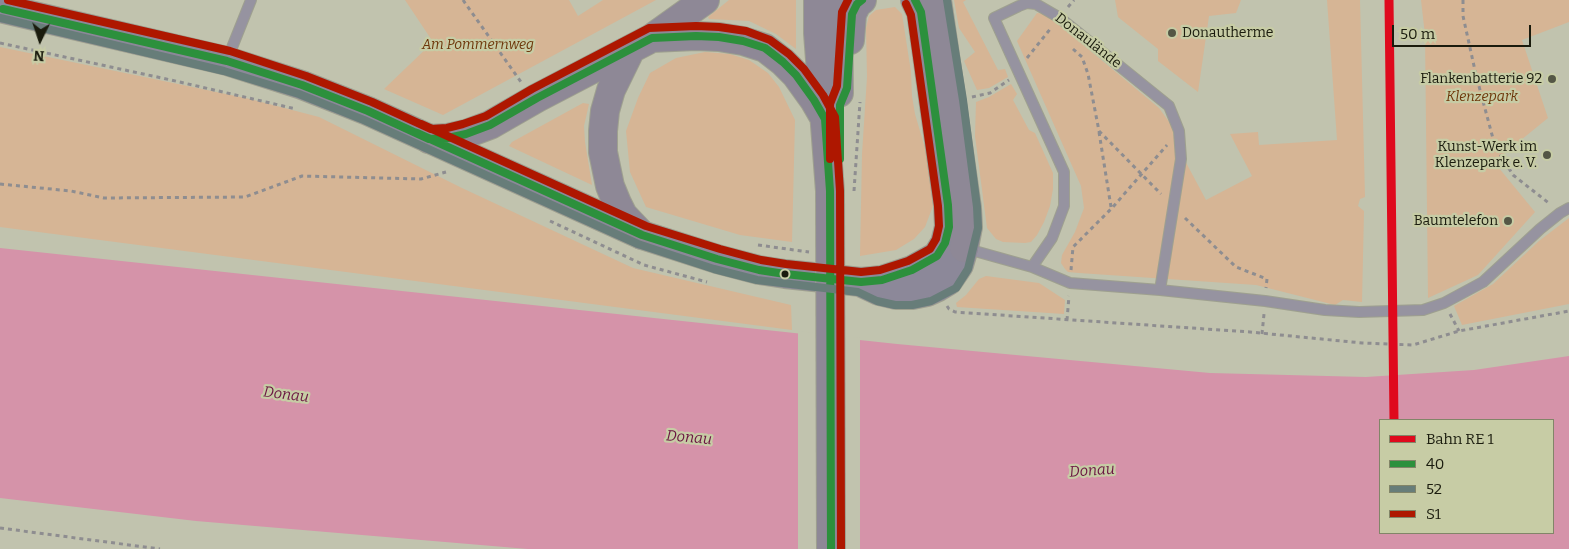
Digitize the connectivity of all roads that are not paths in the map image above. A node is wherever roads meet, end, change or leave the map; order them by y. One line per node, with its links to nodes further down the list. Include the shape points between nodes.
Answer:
1 (251, 0): 10 (lane)
2 (705, 0): 9 (main road)
3 (818, 0): 11 (main road, via 818,33)
4 (838, 0): 11 (main road)
5 (862, 0): 11 (main road, via 852,14 847,88)
6 (915, 0): 15 (main road, via 921,12)
7 (937, 0): 17 (main road, via 967,208)
8 (0, 8): 10 (street)
9 (642, 44): 11 (main road, via 696,36 743,41 765,48 796,75 814,100); 12 (main road, via 490,125 466,134); 16 (main road, via 612,90 603,131 603,152 610,186 623,215)
10 (226, 61): 12 (street, via 311,88)
11 (832, 112): 13 (main road)
12 (429, 139): 16 (street)
13 (835, 192): 22 (main road, bridge); 23 (main road)
14 (1565, 210): 21 (lane, via 1483,282 1444,303 1423,310 1326,310)
15 (949, 227): 17 (lane); 18 (street)
16 (642, 234): 20 (street, via 759,270)
17 (964, 248): 18 (lane); 19 (lane); 20 (street, via 959,265 948,281 926,292 896,295)
18 (937, 256): 20 (street, via 898,276)
19 (1032, 267): 21 (lane, via 1070,283); 21 (lane, Donaulände, via 1052,238 1064,206 1064,172 994,18 1027,3 1036,4 1060,18 1169,106 1179,131 1181,160)
20 (861, 282)
21 (1160, 290)
22 (831, 549)
23 (841, 549)

